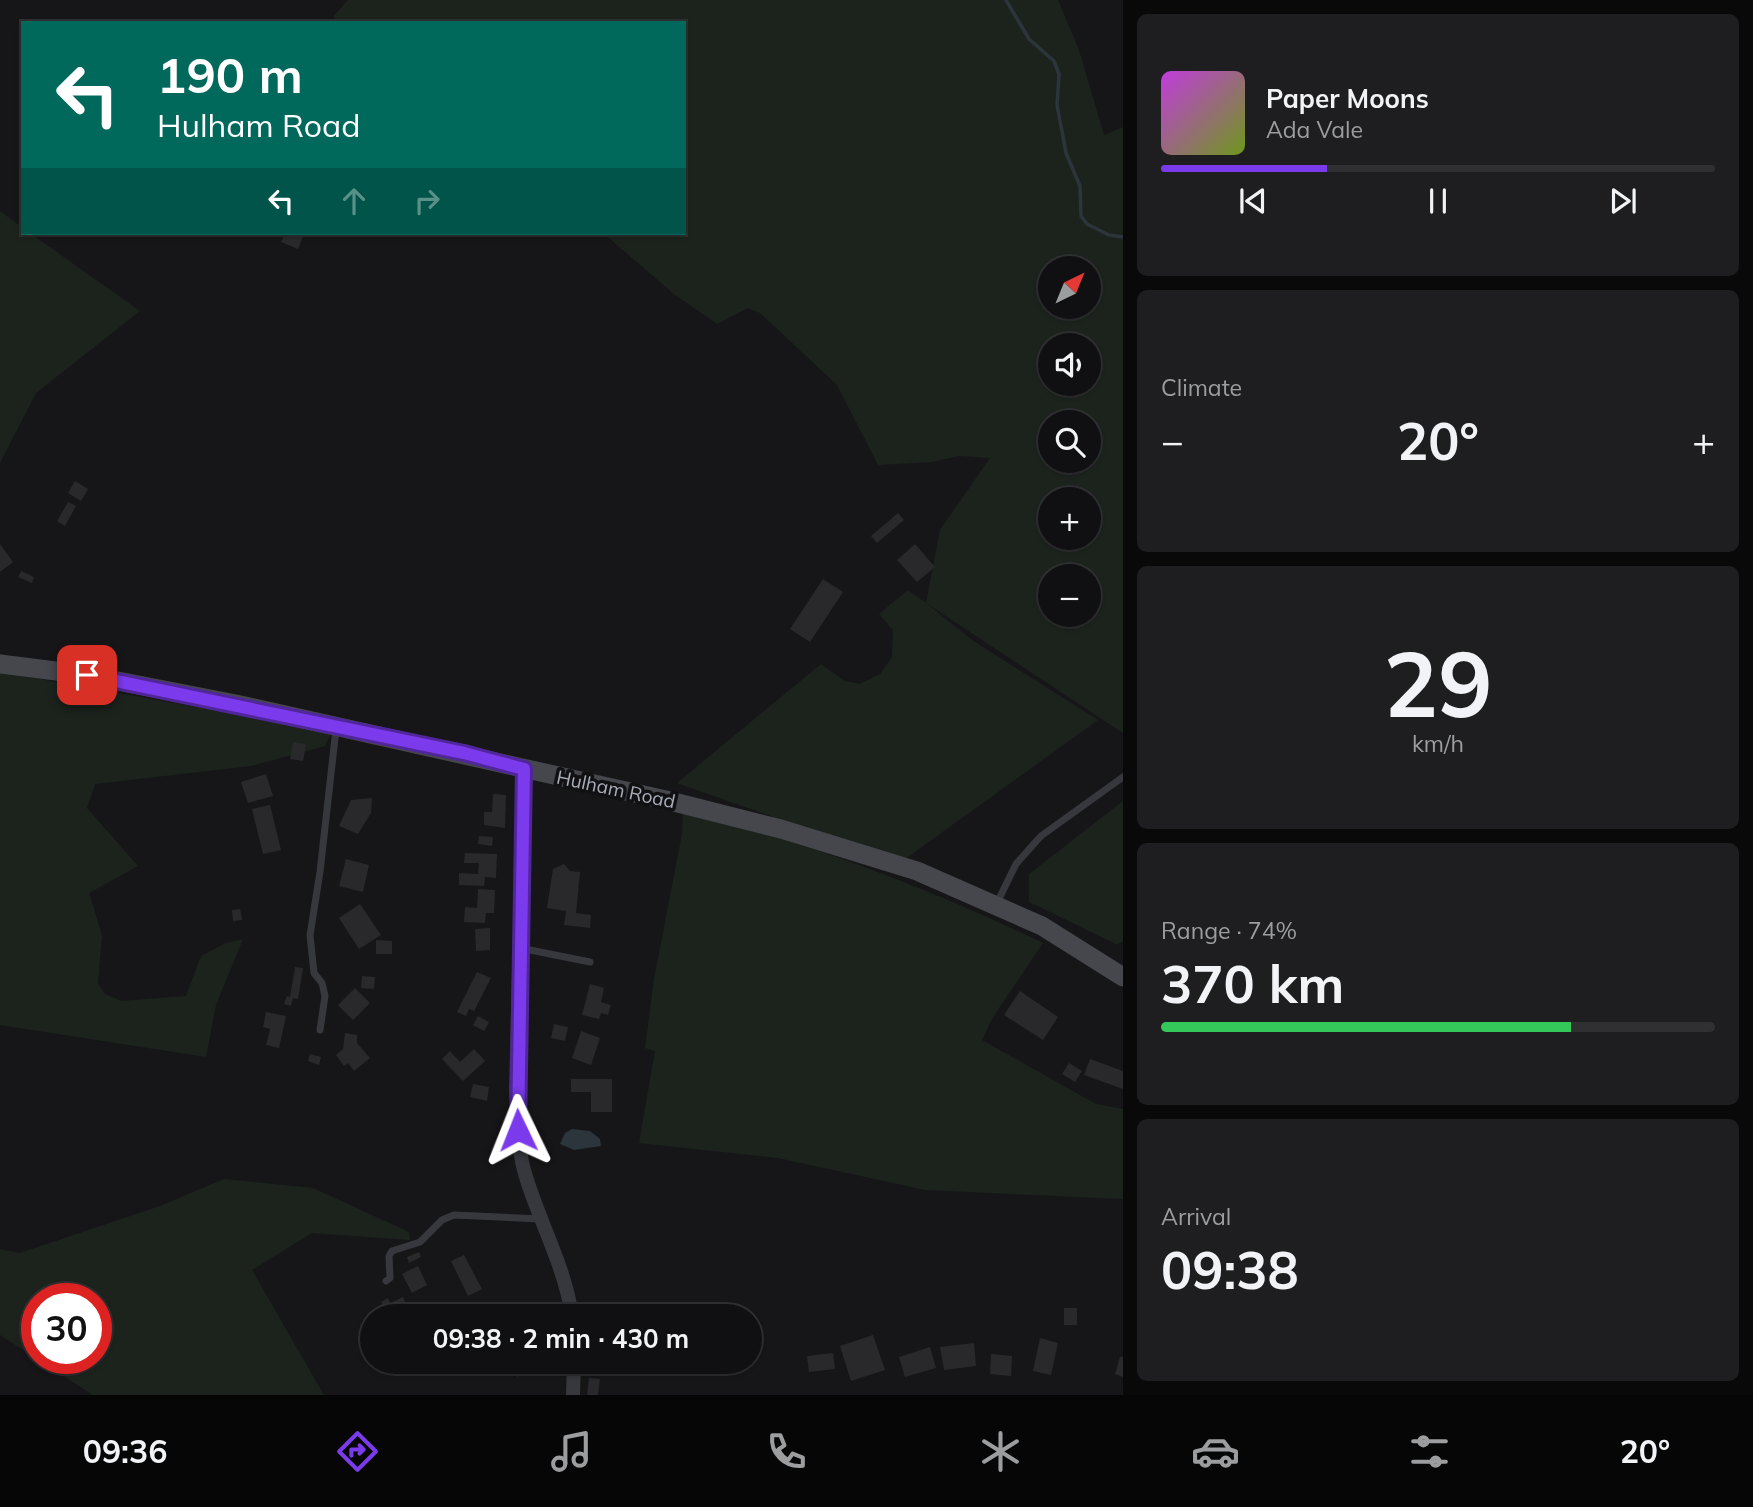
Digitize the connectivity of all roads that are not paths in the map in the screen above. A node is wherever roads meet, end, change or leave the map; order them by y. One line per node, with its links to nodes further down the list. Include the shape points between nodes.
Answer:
1 (0, 664): 2 (street, Hulham Road, via 87,675)
2 (336, 727): 3 (street, Hulham Road); 9 (lane, via 310,935 313,973 325,996)
3 (524, 769): 5 (street, Hulham Road, via 781,829 917,871); 6 (street)
4 (1123, 777): 5 (lane, via 1041,836 1016,863)
5 (996, 905): 8 (street, Hulham Road, via 1042,926)
6 (520, 948): 7 (lane); 10 (street, via 518,1130 525,1175)
7 (590, 962)
8 (1123, 977)
9 (320, 1030)
10 (542, 1219): 11 (lane, via 454,1215 442,1220 420,1242 392,1251); 12 (street)
11 (386, 1281)
12 (568, 1304)
13 (574, 1374): 14 (street)
14 (573, 1395)

